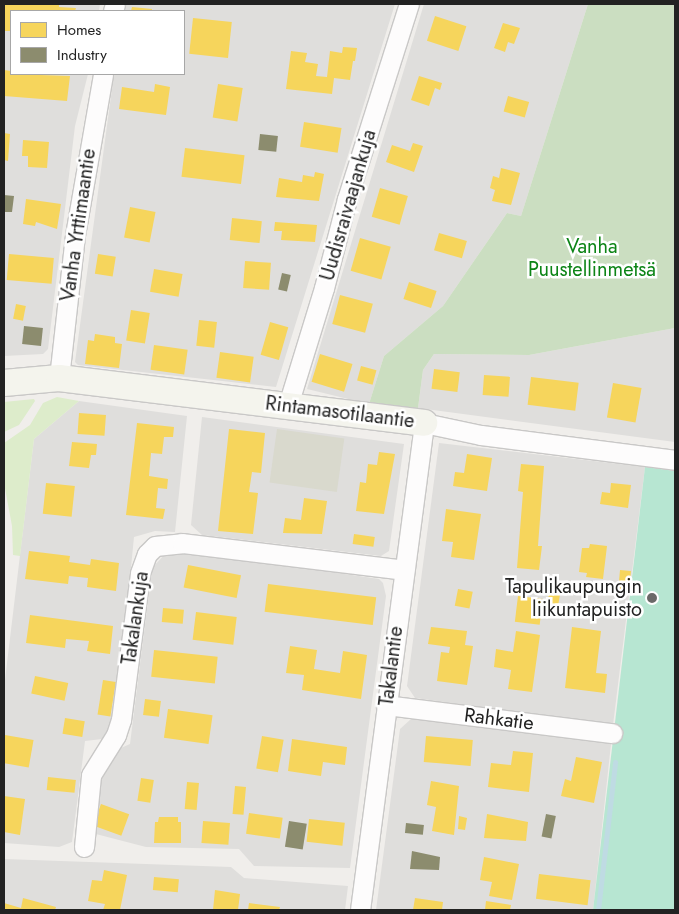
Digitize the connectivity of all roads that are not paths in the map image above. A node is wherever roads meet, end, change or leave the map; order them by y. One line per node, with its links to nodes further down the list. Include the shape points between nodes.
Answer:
1 (409, 4): 5 (street, Uudisraivaajankuja)
2 (103, 75): 3 (street, Vanha Yrttimaantie, via 75,236)
3 (58, 378): 4 (street, Rintamasotilaantie); 5 (street, Rintamasotilaantie)
4 (4, 383)
5 (288, 405): 6 (street, Rintamasotilaantie)
6 (424, 423): 7 (street, Rintamasotilaantie, via 481,435); 8 (street, Takalantie)
7 (675, 460)
8 (404, 570): 9 (street, Takalantie); 11 (street, Takalankuja, via 182,543 155,546 147,554 140,573 121,720 116,735 91,775)
9 (386, 705): 10 (street, Rahkatie); 12 (street, Takalantie)
10 (612, 733)
11 (84, 846)
12 (360, 910)

